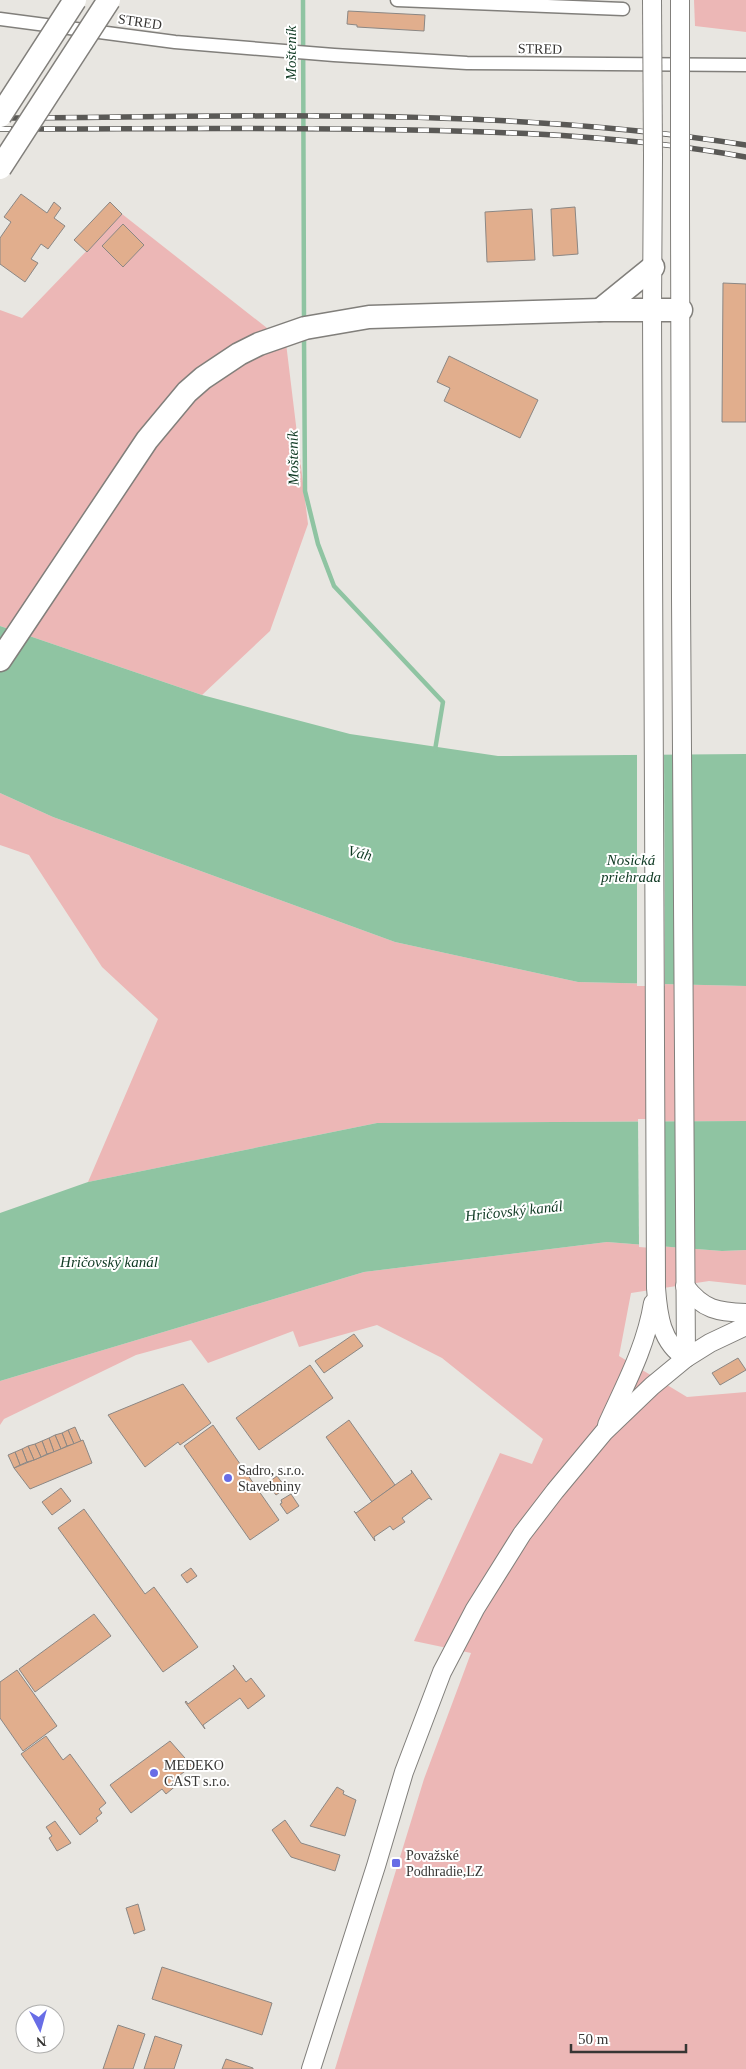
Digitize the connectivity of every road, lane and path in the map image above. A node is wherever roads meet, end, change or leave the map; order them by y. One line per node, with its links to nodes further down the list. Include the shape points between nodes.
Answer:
1 (75, 0): 9 (highway, bridge)
2 (109, 0): 10 (highway, bridge)
3 (397, 0): 6 (street)
4 (652, 0): 11 (main road, bridge)
5 (680, 0): 14 (main road, bridge)
6 (624, 8)
7 (0, 18): 8 (street, STRED, via 174,42 334,56 467,63)
8 (746, 66)
9 (0, 116)
10 (0, 168)
11 (652, 267): 12 (highway); 13 (main road)
12 (600, 310): 13 (highway); 15 (highway, via 370,317 324,324 284,335 240,354 187,392 172,410 128,467)
13 (652, 310): 14 (highway); 17 (main road)
14 (681, 310): 16 (main road)
15 (0, 660)
16 (685, 1278): 18 (main road, via 696,1300 708,1307); 20 (main road)
17 (656, 1288): 20 (main road, via 661,1324 667,1340 677,1353); 21 (main road, via 636,1364)
18 (746, 1313)
19 (746, 1326): 20 (main road)
20 (686, 1358): 21 (main road)
21 (604, 1432): 22 (main road, via 522,1534 442,1672 404,1772)
22 (311, 2069)

